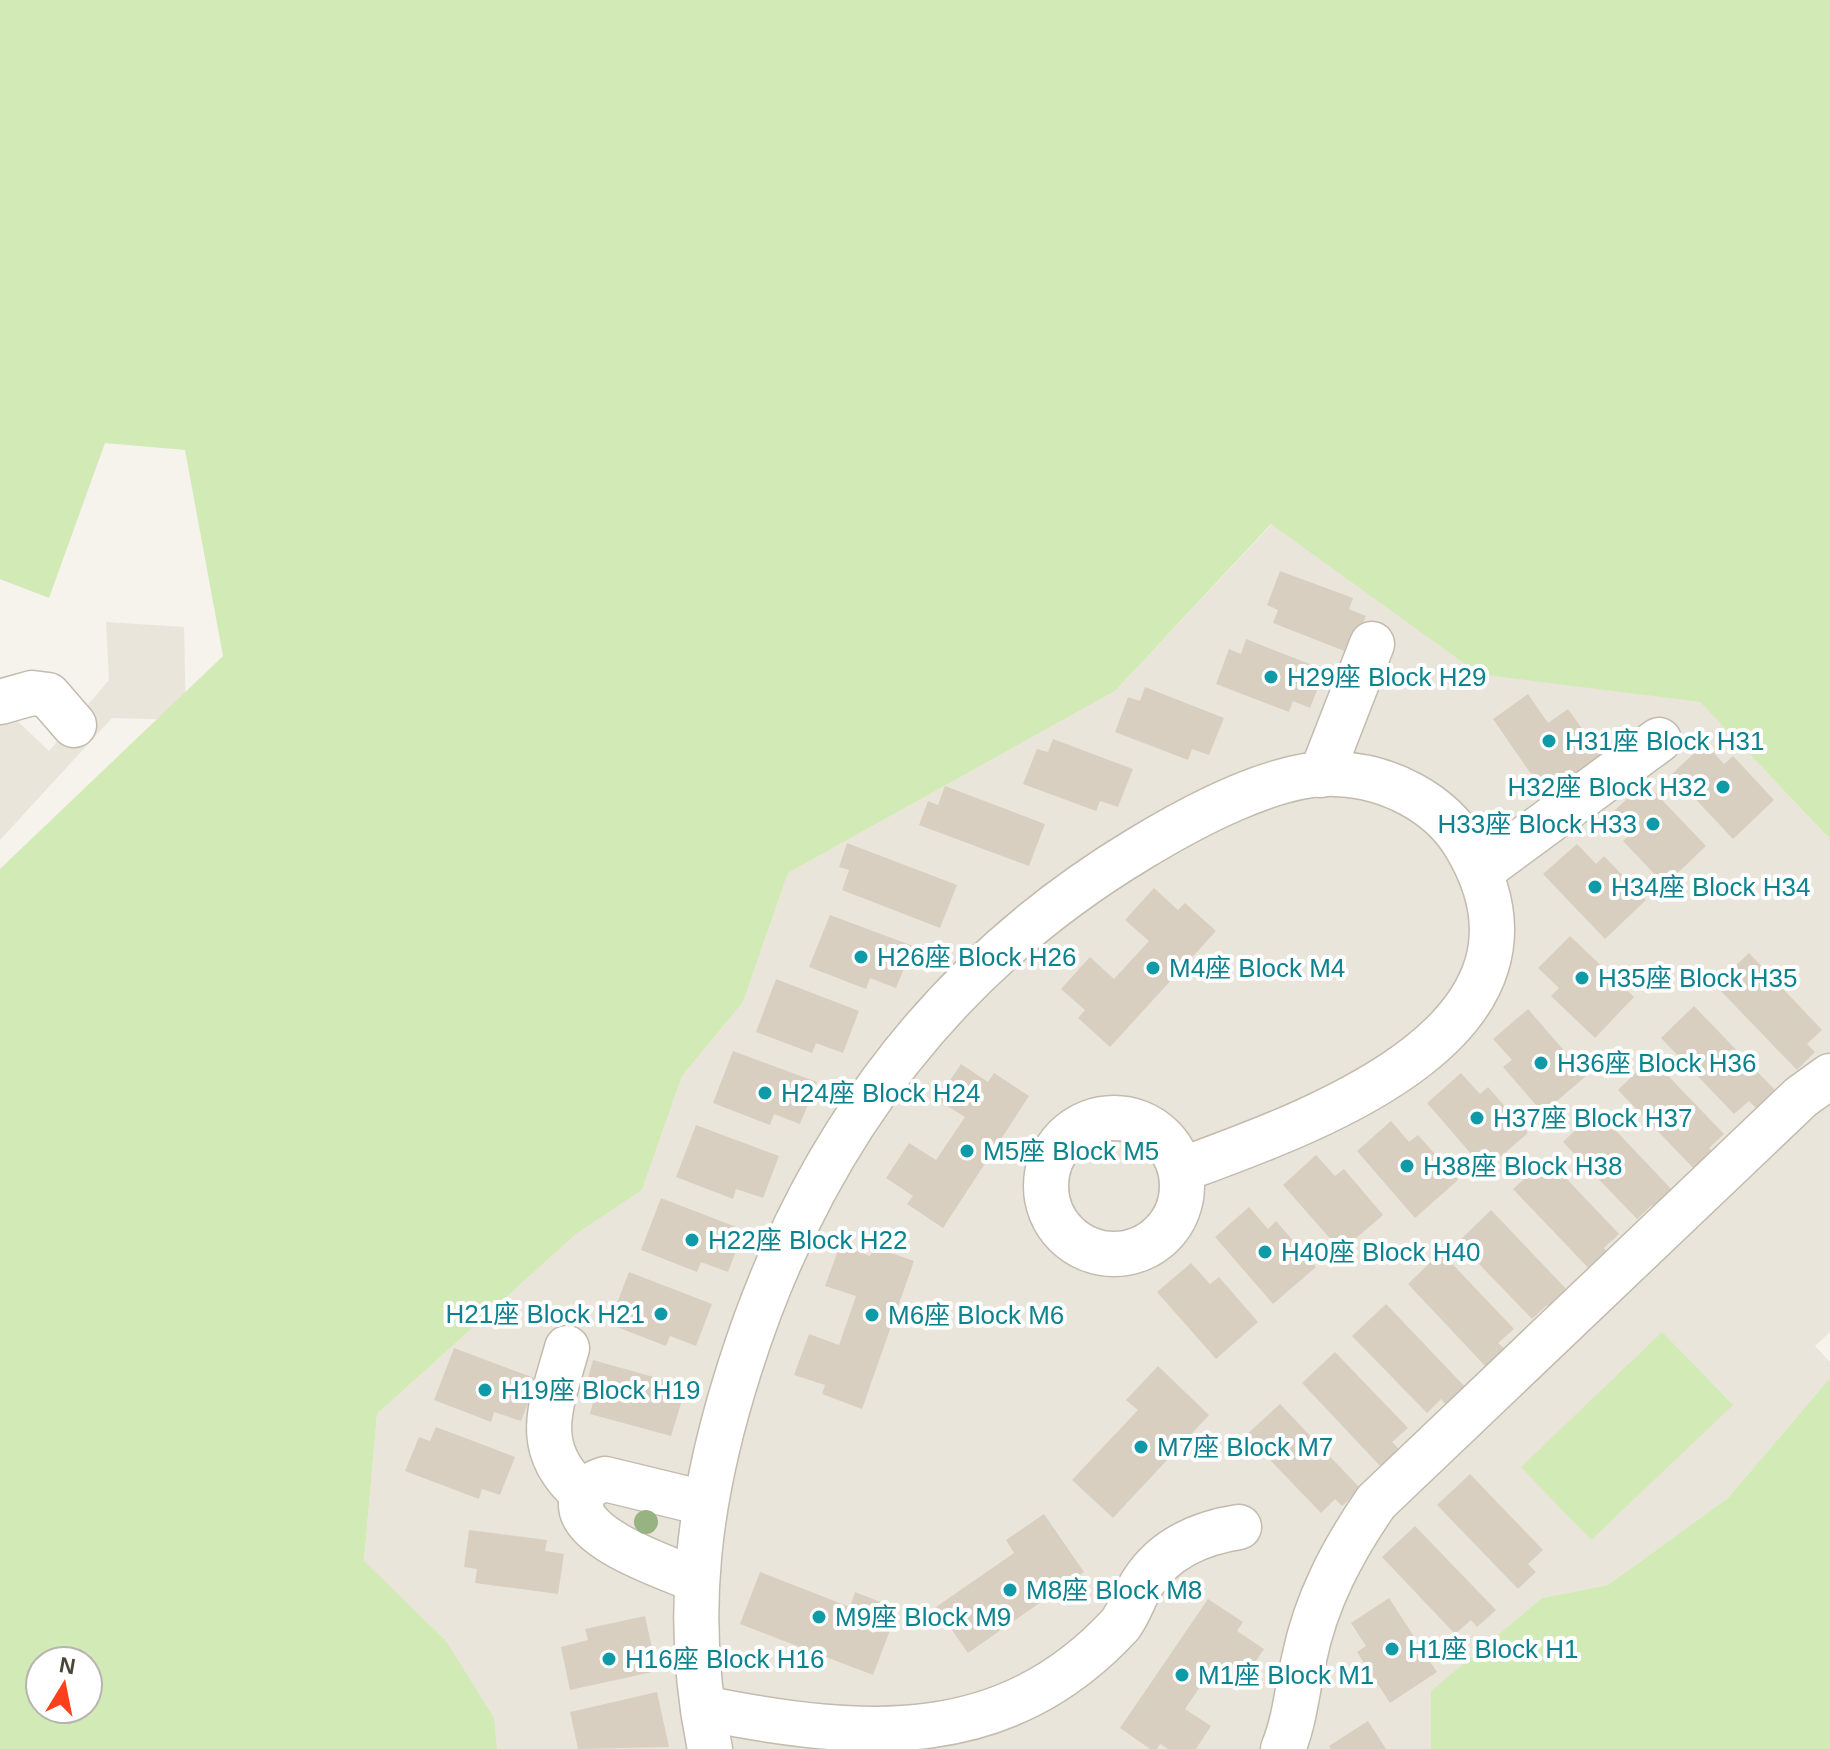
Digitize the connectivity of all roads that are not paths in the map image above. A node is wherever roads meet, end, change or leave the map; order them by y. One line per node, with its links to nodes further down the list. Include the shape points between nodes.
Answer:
1 (1372, 644): 5 (street)
2 (0, 702): 3 (street, via 32,693 48,695)
3 (74, 725)
4 (1659, 740): 6 (street)
5 (1321, 775): 6 (street, via 1380,780 1422,799 1457,830); 11 (street, via 1288,780 1231,803 1109,867 1028,927 932,1019 850,1125 786,1242 760,1303 723,1419)
6 (1481, 871): 8 (street, via 1492,917 1488,963 1470,1005 1435,1041 1349,1103)
7 (1830, 1076): 15 (street, via 1801,1097 1376,1502 1323,1597)
8 (1181, 1170)
9 (567, 1348): 10 (street, via 547,1426 556,1465)
10 (583, 1494): 11 (street, via 592,1483 605,1479); 13 (street, via 581,1508 587,1521 609,1542)
11 (704, 1503): 13 (street)
12 (1239, 1527): 14 (street, via 1216,1530 1174,1550 1149,1574 1110,1639 1075,1678 1010,1720 935,1741 896,1743)
13 (696, 1580): 14 (street, via 696,1635)
14 (707, 1729)
15 (1283, 1749)

